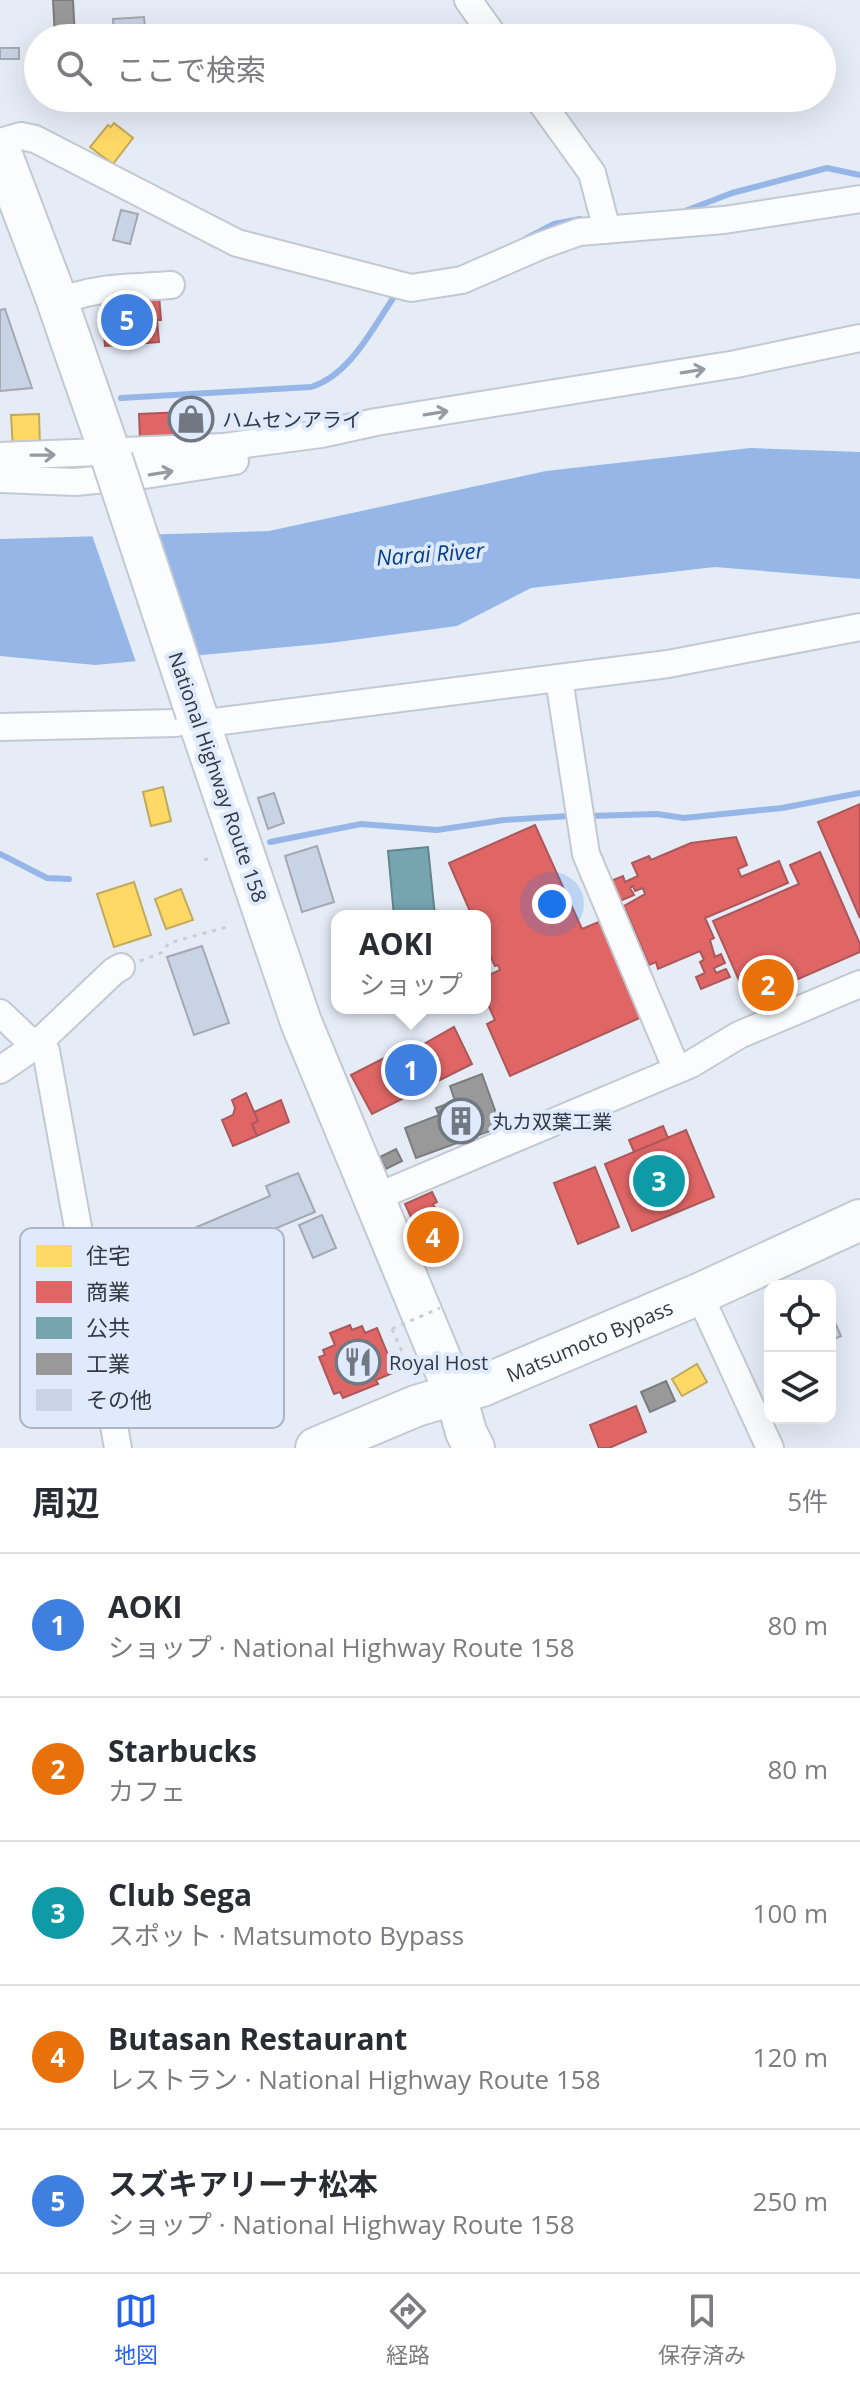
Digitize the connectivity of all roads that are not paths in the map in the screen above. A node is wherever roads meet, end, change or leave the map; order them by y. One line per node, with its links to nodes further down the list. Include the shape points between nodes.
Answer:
1 (468, 0): 2 (street)
2 (485, 24)
3 (548, 112): 8 (street, via 592,173)
4 (0, 142): 8 (street, via 21,136 35,139 237,243 411,288 462,280 579,232)
5 (0, 150): 10 (highway, National Highway Route 158)
6 (860, 199): 8 (street, via 724,220)
7 (0, 214): 14 (highway, National Highway Route 158)
8 (607, 230)
9 (171, 285): 10 (street, via 98,290)
10 (57, 303): 14 (highway, National Highway Route 158)
11 (860, 338): 12 (street, one-way to 11, via 736,364)
12 (376, 422): 14 (street, via 224,447); 15 (street, one-way to 12, via 75,482 138,476 323,445)
13 (0, 456): 14 (street, one-way to 14)
14 (99, 456): 18 (highway, National Highway Route 158, bridge)
15 (0, 479)
16 (860, 627): 17 (street)
17 (559, 679): 18 (street); 25 (street, via 586,854)
18 (186, 719): 19 (street); 26 (highway, National Highway Route 158); 30 (highway, National Highway Route 158, via 258,965 309,1101 419,1360)
19 (0, 727)
20 (121, 967): 23 (street)
21 (860, 984): 25 (street, via 739,1035)
22 (0, 1013): 23 (street)
23 (35, 1046): 24 (street); 28 (street, via 46,1051)
24 (0, 1070)
25 (677, 1070): 26 (street)
26 (374, 1198): 30 (highway, National Highway Route 158)
27 (860, 1220): 29 (highway, Matsumoto Bypass)
28 (79, 1228)
29 (699, 1294): 30 (highway, Matsumoto Bypass); 34 (street)
30 (459, 1419): 33 (highway, Matsumoto Bypass, via 416,1406)
31 (114, 1428): 32 (street)
32 (118, 1448)
33 (316, 1448)
34 (770, 1448)

